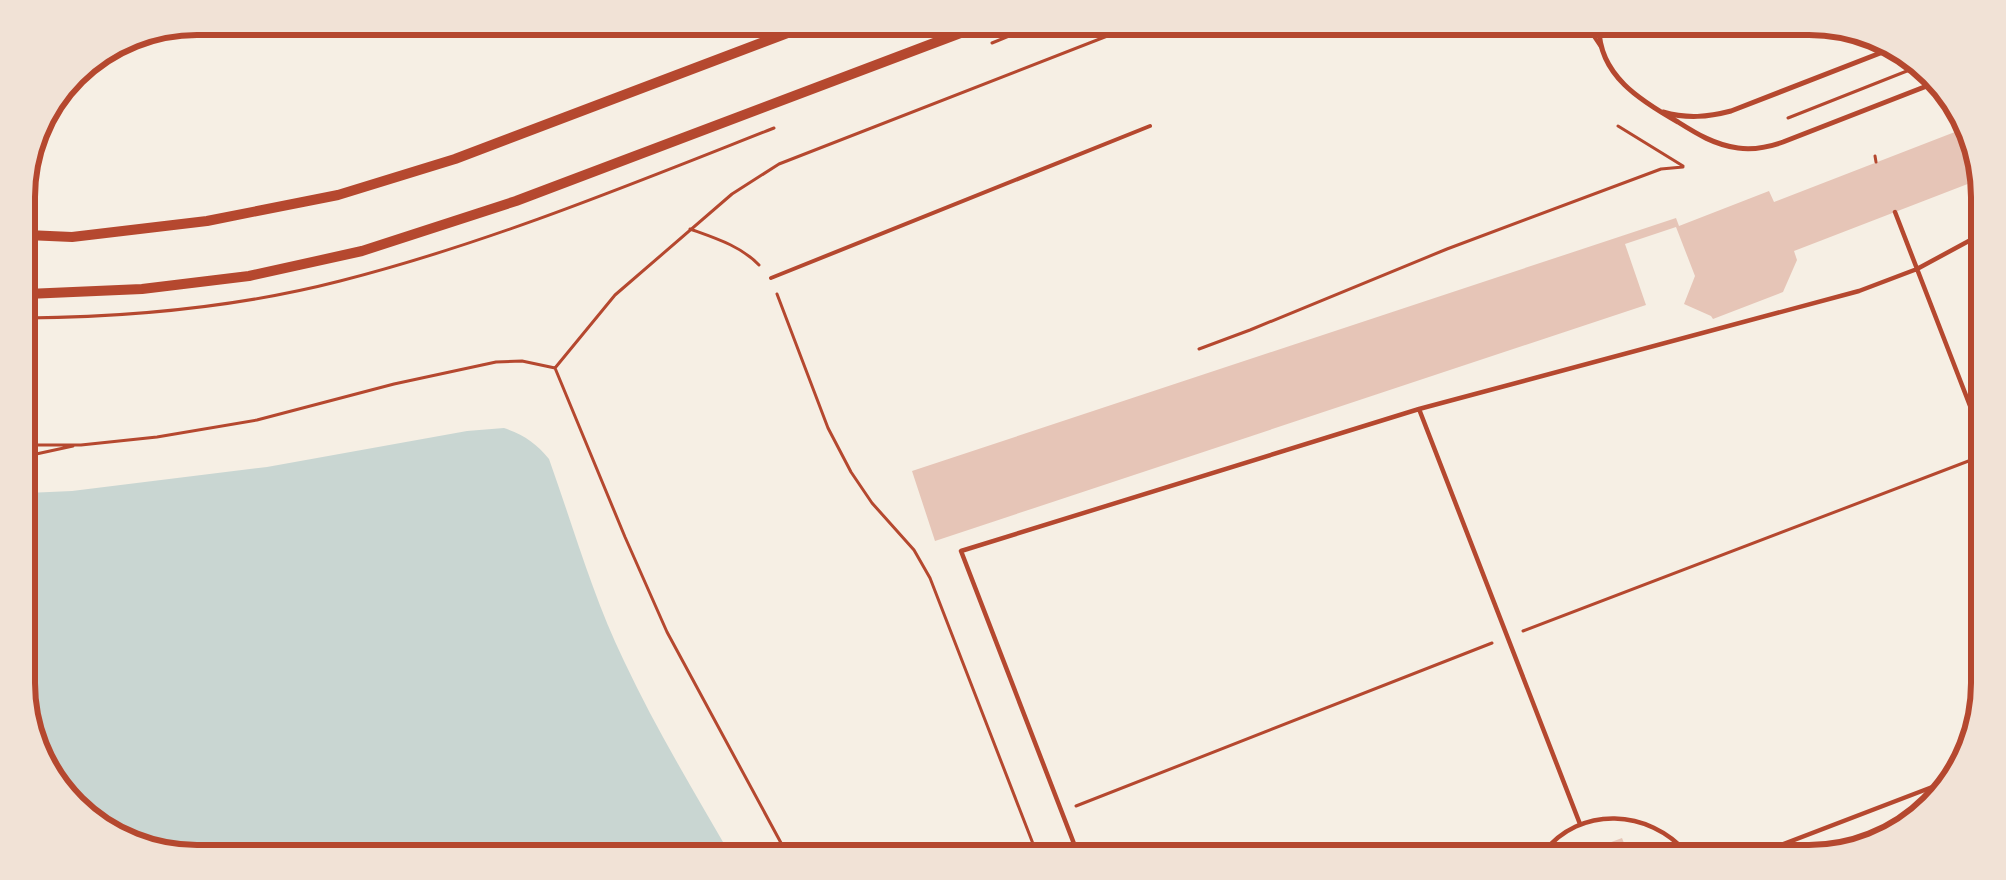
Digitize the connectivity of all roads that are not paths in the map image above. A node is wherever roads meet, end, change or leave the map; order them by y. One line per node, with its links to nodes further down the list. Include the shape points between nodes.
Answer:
1 (782, 35): 11 (main road, via 455,159 338,195 207,221 72,237)
2 (955, 35): 15 (main road, via 516,201 362,251 249,276 142,290)
3 (1593, 35): 5 (lane)
4 (1601, 35): 5 (street)
5 (1604, 52): 8 (street, via 1623,84)
6 (1881, 53): 8 (street, via 1709,117 1665,113)
7 (1927, 86): 8 (street, via 1762,148 1739,148 1718,143)
8 (1645, 103)
9 (1150, 126): 14 (lane)
10 (1895, 212): 13 (street)
11 (35, 235)
12 (1971, 240): 13 (street)
13 (1917, 269): 16 (street); 17 (street, via 1858,291)
14 (771, 278)
15 (35, 294)
16 (1971, 407)
17 (1419, 409): 19 (street); 20 (street, via 961,551)
18 (1934, 786): 23 (street)
19 (1580, 824): 21 (street); 22 (street, via 1622,818 1642,822 1661,830)
20 (1075, 845)
21 (1552, 845)
22 (1680, 845)
23 (1781, 845)

